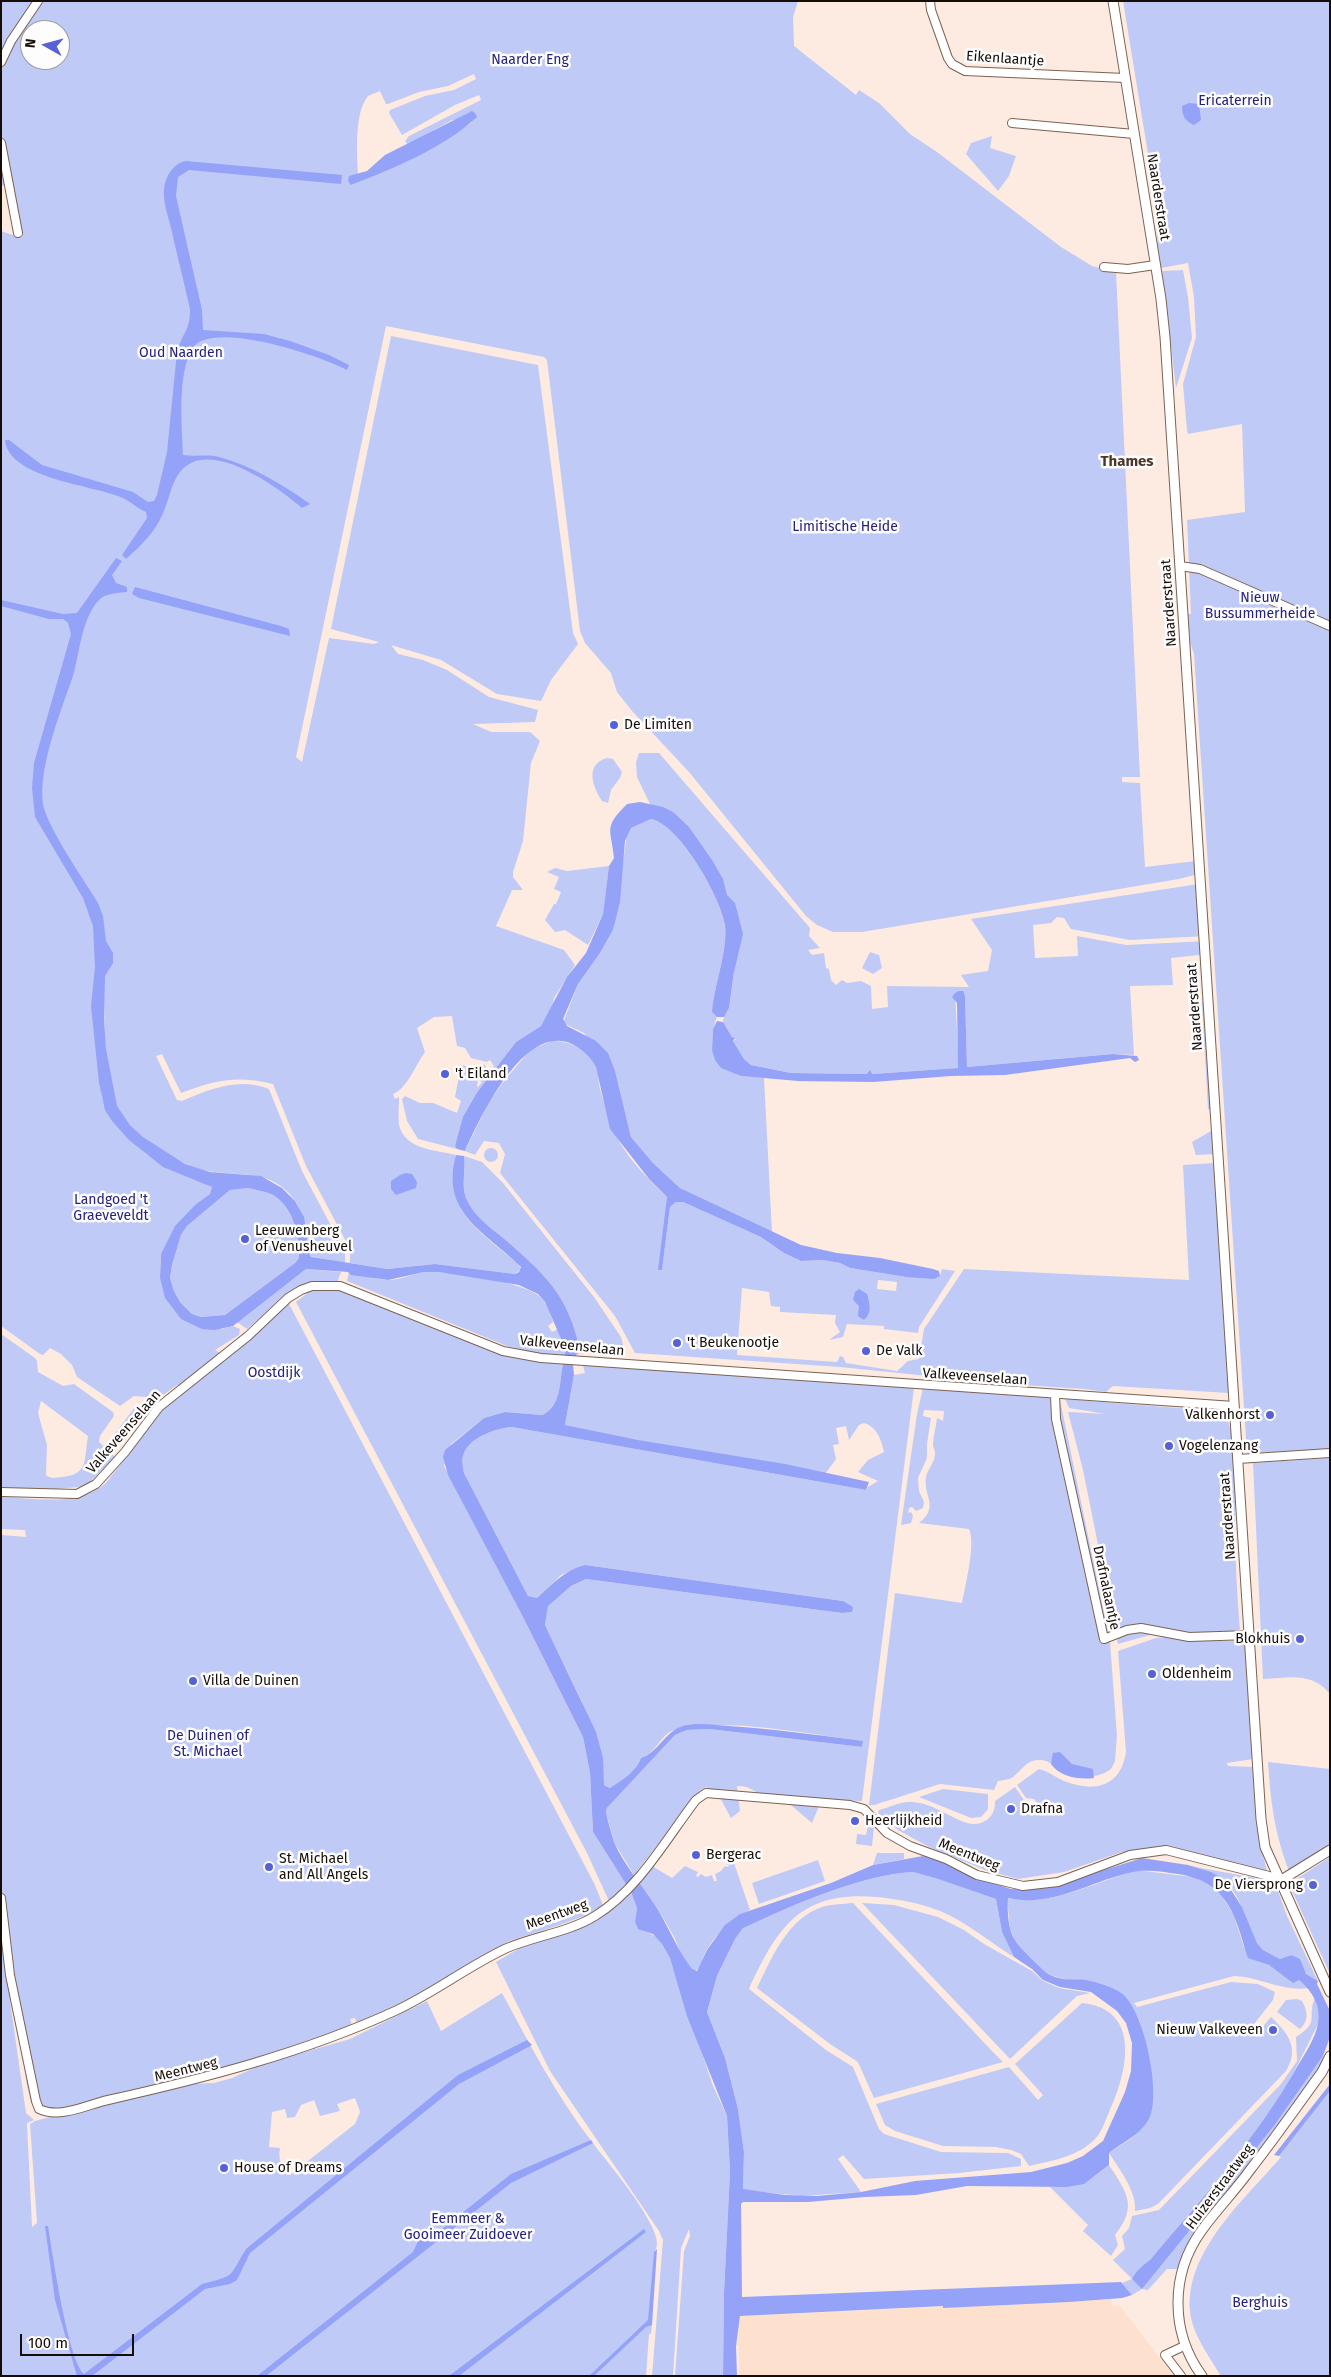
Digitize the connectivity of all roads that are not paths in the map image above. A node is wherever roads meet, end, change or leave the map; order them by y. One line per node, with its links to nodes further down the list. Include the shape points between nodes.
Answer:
1 (38, 1): 4 (street, via 10,41)
2 (930, 1): 5 (street, Eikenlaantje, via 948,58 965,71)
3 (1113, 1): 5 (street, Naarderstraat)
4 (1, 62)
5 (1125, 78): 7 (street, Naarderstraat)
6 (1012, 123): 7 (street)
7 (1134, 134): 10 (street, Naarderstraat)
8 (1, 143): 9 (street)
9 (18, 233)
10 (1155, 266): 11 (street); 12 (street, Naarderstraat, via 1165,337)
11 (1104, 267)
12 (1180, 566): 13 (street, via 1200,569); 15 (street, Naarderstraat)
13 (1330, 626)
14 (1055, 1395): 15 (street, Valkeveenselaan); 18 (street, Valkeveenselaan, via 556,1360 503,1351 340,1286 312,1286 288,1298 248,1336 158,1407 125,1452 96,1484 77,1494); 19 (street, Drafnalaantje, via 1056,1419 1104,1639 1141,1628 1189,1637)
15 (1234, 1406): 17 (street, Naarderstraat)
16 (1330, 1453): 17 (street)
17 (1238, 1459): 19 (street, Naarderstraat)
18 (1, 1492)
19 (1250, 1635): 21 (street, Naarderstraat, via 1261,1819 1265,1847)
20 (1330, 1850): 21 (street, via 1283,1879)
21 (1277, 1878): 22 (street, Meentweg, via 1166,1850 1130,1854 1058,1882 1023,1886 977,1874 910,1846 887,1833 864,1809 850,1805 706,1793 696,1800 626,1891 594,1916 505,1949 398,2010 356,2028 220,2075 49,2114 39,2109 36,2101 10,1975); 23 (street)
22 (1, 1898)
23 (1330, 1992)
24 (1330, 2056): 25 (street, Huizerstraatweg, via 1322,2072 1250,2171 1196,2239 1181,2274 1177,2298)
25 (1184, 2346): 26 (street, via 1165,2355); 27 (street, Huizerstraatweg)
26 (1182, 2376)
27 (1202, 2376)

